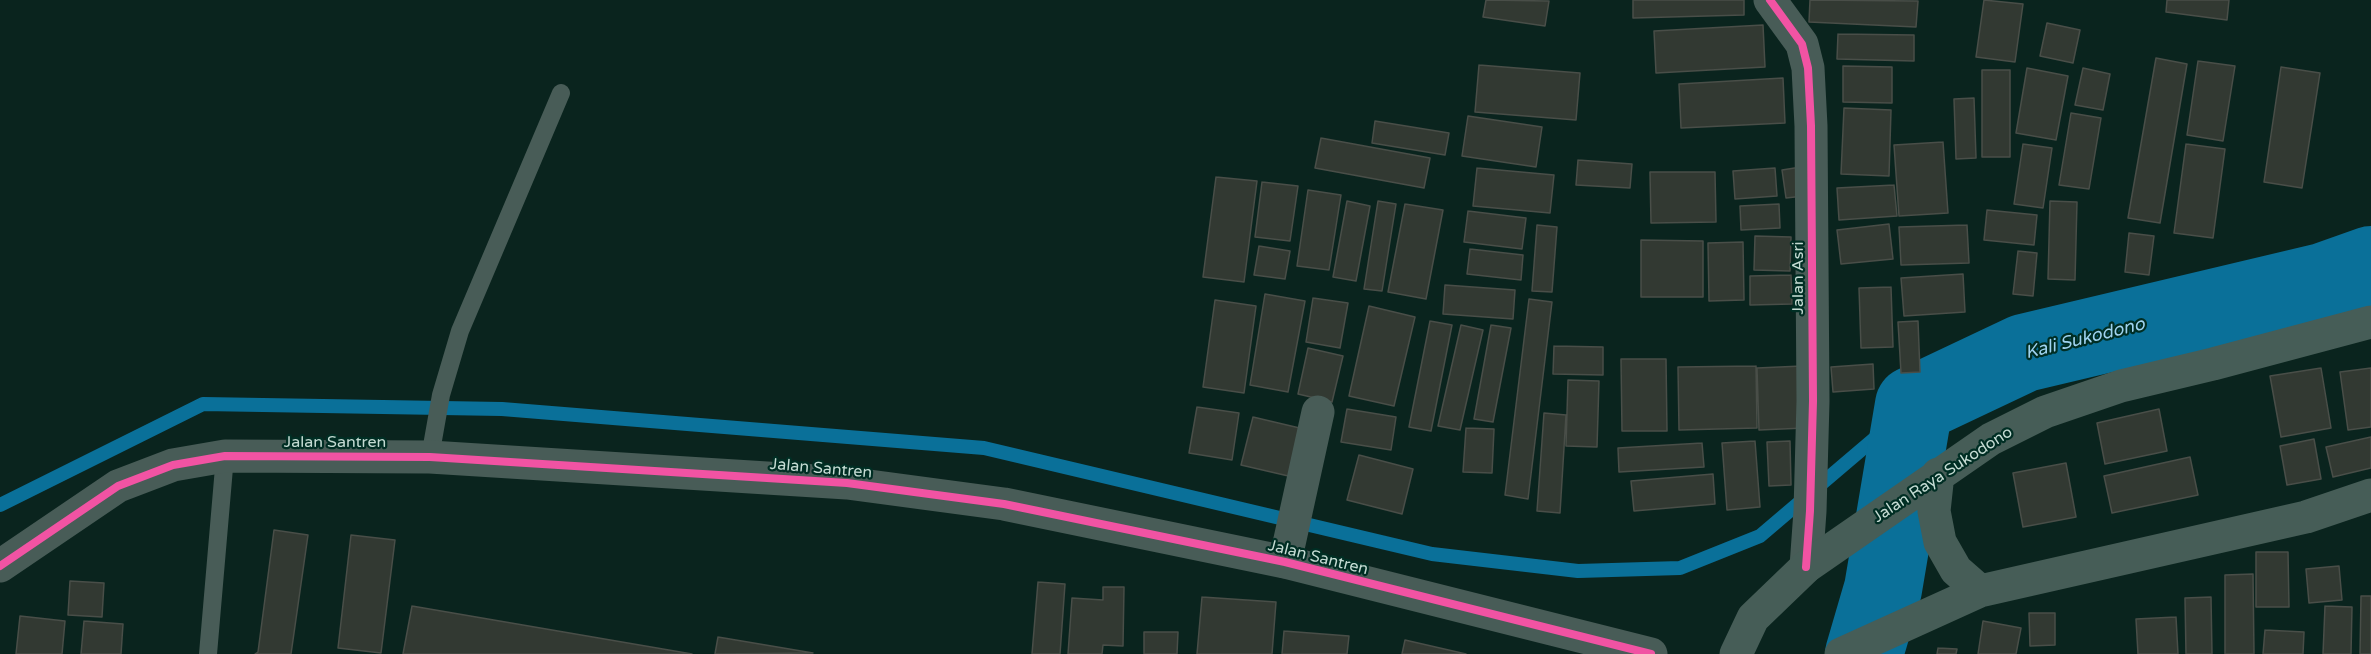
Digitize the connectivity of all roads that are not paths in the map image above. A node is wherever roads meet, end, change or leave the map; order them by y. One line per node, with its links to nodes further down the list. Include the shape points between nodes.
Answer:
1 (1770, 0): 10 (street, Jalan Asri, via 1802,44 1808,68 1813,310 1810,497)
2 (561, 93): 5 (lane, via 460,331 441,395)
3 (2371, 322): 7 (main road, Jalan Raya Sukodono, via 2121,386 2045,412 1992,439)
4 (1318, 412): 9 (street)
5 (432, 447): 6 (street, Jalan Santren); 9 (street, Jalan Santren, via 848,483)
6 (225, 456): 11 (street, Jalan Santren, via 173,465 118,486); 13 (lane)
7 (1938, 474): 10 (main road, Jalan Raya Sukodono); 12 (main road, via 1934,511 1940,542)
8 (2371, 495): 12 (main road, via 2306,517)
9 (1290, 536): 14 (street, Jalan Santren)
10 (1819, 559): 15 (main road, Jalan Raya Sukodono, via 1753,618)
11 (0, 566)
12 (1969, 597): 16 (main road)
13 (207, 654)
14 (1650, 654)
15 (1736, 654)
16 (1841, 654)

